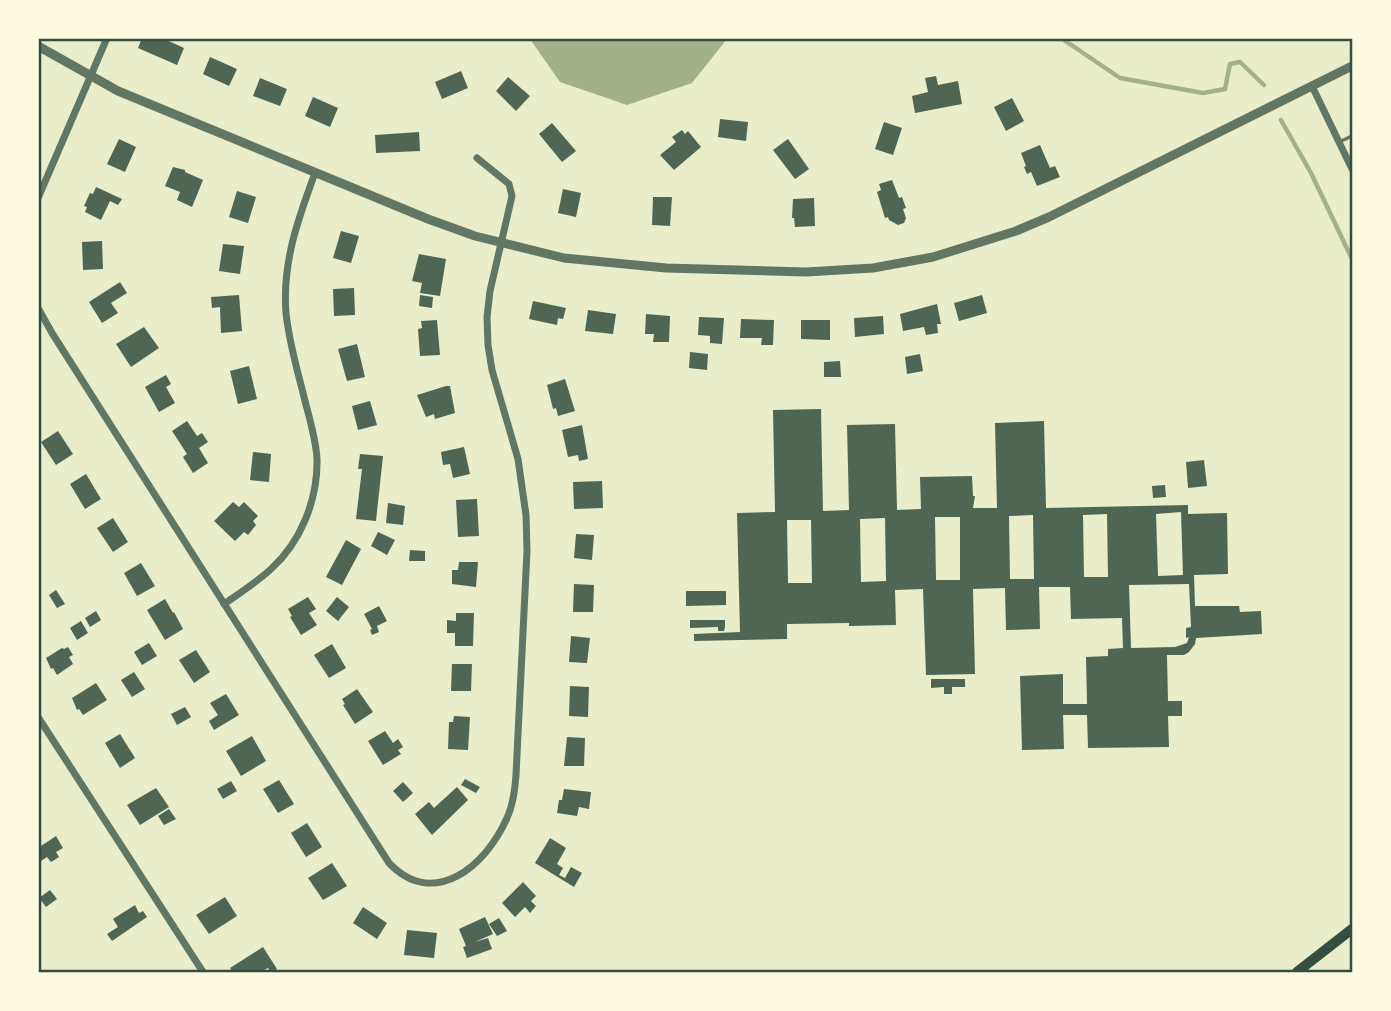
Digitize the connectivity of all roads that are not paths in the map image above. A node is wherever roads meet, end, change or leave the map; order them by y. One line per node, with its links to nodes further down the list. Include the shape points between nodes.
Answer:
1 (107, 38): 4 (street)
2 (38, 46): 4 (street)
3 (1353, 66): 5 (street)
4 (91, 77): 10 (street); 11 (street)
5 (1312, 86): 7 (street); 12 (street, via 1049,217 933,257 873,268 806,272 666,268 564,258)
6 (1353, 136): 7 (lane)
7 (1339, 142): 9 (street)
8 (477, 158): 12 (street, via 509,184 512,204)
9 (1353, 169)
10 (314, 173): 12 (street); 14 (street, via 295,226 285,282 291,348 316,447 315,485 305,520 287,551)
11 (38, 198)
12 (502, 243): 14 (street, via 490,291 488,345 518,459 527,551 515,790 507,818 486,852 460,875 444,882 416,882 397,872)
13 (38, 308): 14 (street)
14 (224, 604)
15 (39, 719): 17 (street)
16 (1353, 929): 18 (main road)
17 (203, 972)
18 (1297, 972)

